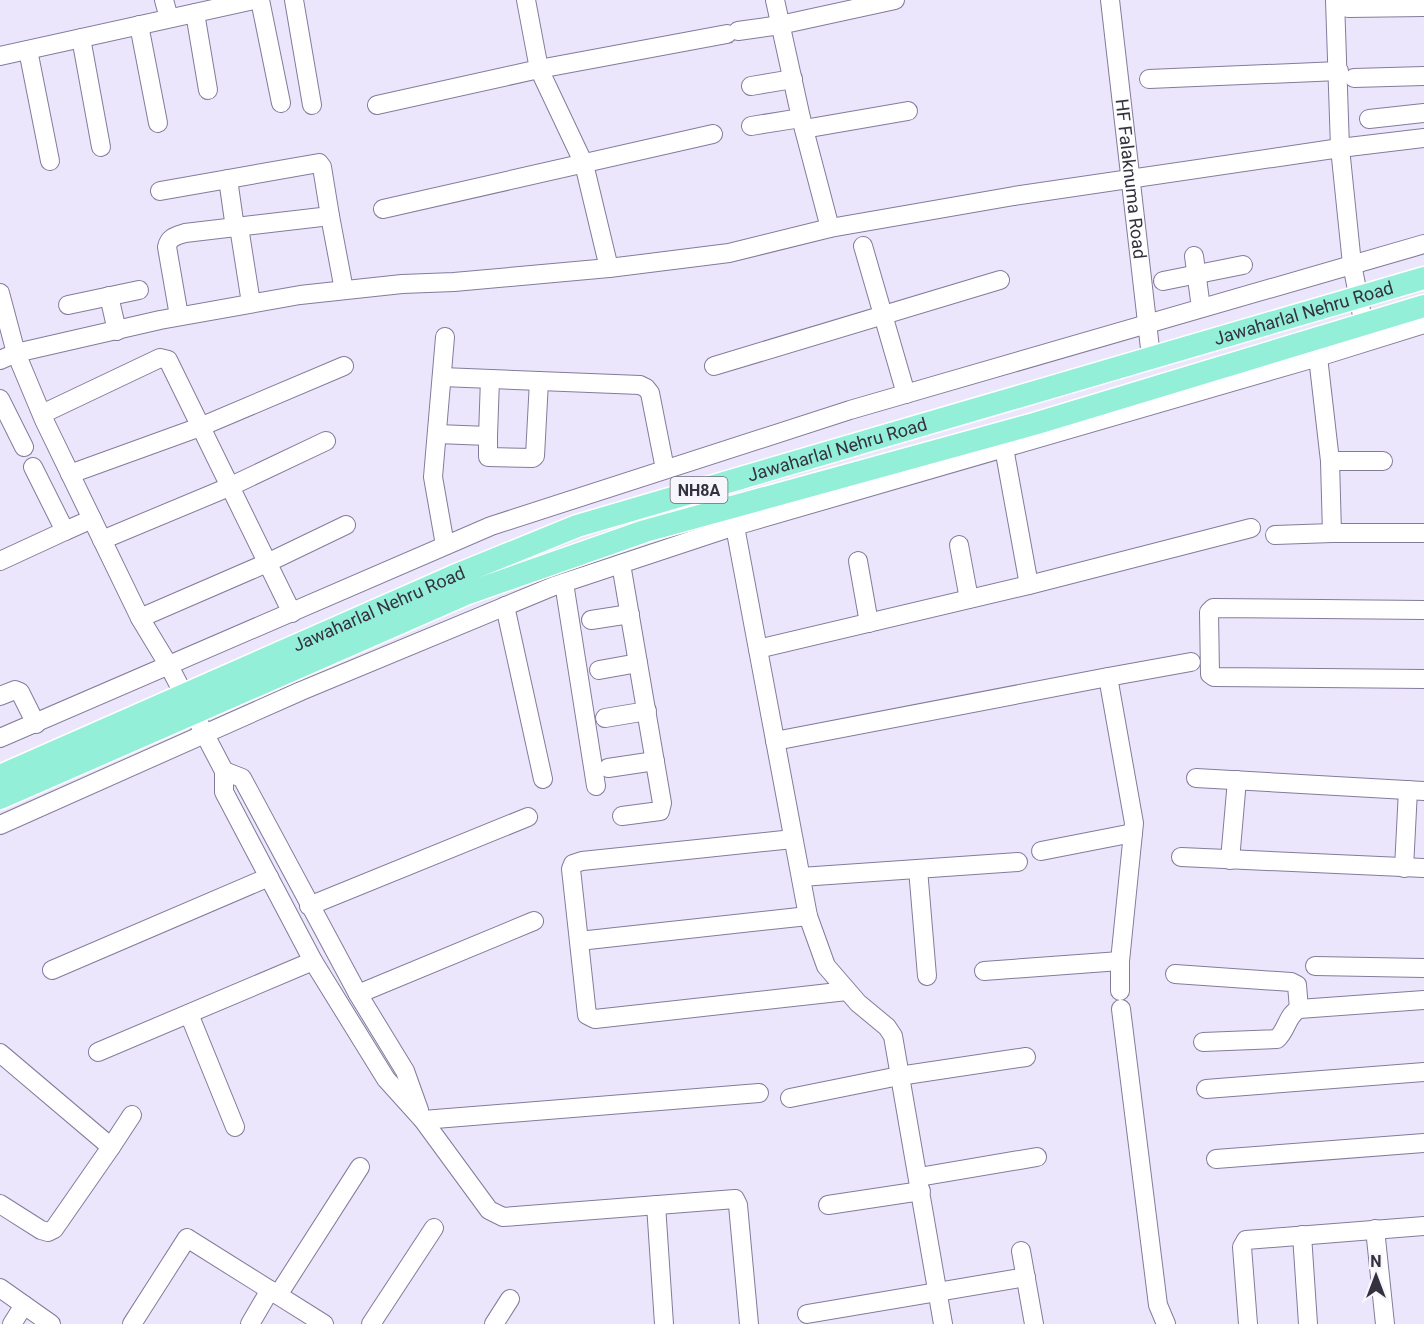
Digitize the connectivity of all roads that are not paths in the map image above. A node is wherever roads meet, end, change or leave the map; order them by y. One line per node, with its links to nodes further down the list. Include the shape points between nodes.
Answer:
1 (165, 0): 12 (street)
2 (254, 0): 11 (street)
3 (260, 0): 25 (street)
4 (294, 0): 26 (street)
5 (526, 0): 18 (street)
6 (775, 0): 14 (street)
7 (895, 0): 14 (street)
8 (1110, 0): 41 (street, HF Falaknuma Road)
9 (1342, 4): 10 (street); 19 (street)
10 (1424, 8)
11 (195, 13): 12 (street); 24 (street)
12 (169, 18): 13 (street)
13 (139, 25): 15 (street); 31 (street)
14 (780, 25): 18 (street); 21 (street)
15 (81, 38): 16 (street); 36 (street)
16 (28, 50): 17 (street); 38 (street)
17 (0, 56)
18 (540, 69): 27 (street); 39 (street)
19 (1346, 75): 20 (street); 22 (street); 37 (street)
20 (1424, 76)
21 (793, 79): 23 (street); 32 (street)
22 (1149, 79)
23 (751, 86)
24 (208, 90)
25 (281, 103)
26 (312, 105)
27 (377, 105)
28 (908, 111): 32 (street)
29 (1424, 112): 30 (street)
30 (1369, 119)
31 (158, 123)
32 (803, 124): 33 (street); 46 (street)
33 (752, 126)
34 (713, 134): 39 (street)
35 (1424, 138): 37 (street)
36 (102, 147)
37 (1340, 148): 41 (street); 50 (street)
38 (50, 161)
39 (584, 164): 43 (street); 52 (street)
40 (228, 179): 42 (street); 44 (street, via 319,163); 45 (street)
41 (1130, 180): 46 (street); 68 (street, HF Falaknuma Road)
42 (160, 191)
43 (383, 209)
44 (330, 216): 45 (street); 58 (street)
45 (237, 227): 62 (street); 67 (street, via 185,233 168,241)
46 (830, 228): 52 (street, via 729,253)
47 (1424, 244): 50 (street)
48 (863, 246): 66 (street)
49 (1194, 256): 53 (street)
50 (1352, 264): 61 (street); 65 (street)
51 (1243, 265): 53 (street)
52 (609, 268): 58 (street)
53 (1197, 275): 56 (street); 65 (street)
54 (1424, 278): 61 (main road, Jawaharlal Nehru Road / NH8A)
55 (1000, 280): 66 (street)
56 (1162, 281)
57 (139, 290): 60 (street)
58 (344, 290): 62 (street)
59 (0, 293): 73 (street)
60 (109, 296): 63 (street); 70 (street)
61 (1359, 297): 71 (street); 74 (main road, Jawaharlal Nehru Road / NH8A)
62 (251, 303): 67 (street)
63 (68, 305)
64 (1424, 306): 71 (main road, Jawaharlal Nehru Road / NH8A)
65 (1201, 308): 68 (street)
66 (882, 315): 77 (street); 81 (street)
67 (179, 316): 70 (street)
68 (1147, 324): 74 (street, HF Falaknuma Road); 81 (street)
69 (1424, 324): 71 (street)
70 (117, 331): 73 (street)
71 (1366, 332): 75 (street); 96 (main road, Jawaharlal Nehru Road / NH8A, via 1023,427)
72 (445, 337): 78 (street)
73 (8, 357): 83 (street)
74 (1151, 357): 129 (main road, Jawaharlal Nehru Road / NH8A, via 577,526 454,576)
75 (1318, 357): 89 (street); 90 (street)
76 (344, 366): 84 (street)
77 (714, 366)
78 (442, 377): 79 (street); 85 (street)
79 (490, 379): 80 (street); 86 (street)
80 (538, 381): 86 (street, via 535,456 488,457); 93 (street, via 646,388)
81 (906, 394): 93 (street)
82 (0, 399): 88 (street)
83 (42, 414): 84 (street, via 164,358); 94 (street)
84 (200, 427): 94 (street); 95 (street)
85 (437, 434): 86 (street); 105 (street, via 433,477)
86 (488, 436)
87 (326, 441): 95 (street)
88 (24, 447)
89 (1004, 448): 96 (street); 112 (street)
90 (1330, 461): 91 (street); 101 (street)
91 (1383, 461)
92 (33, 466): 100 (street)
93 (665, 469): 105 (street)
94 (70, 474): 97 (street)
95 (229, 487): 104 (street); 109 (street)
96 (733, 517): 110 (street); 121 (street); 129 (main road, Jawaharlal Nehru Road / NH8A, via 645,531 585,550)
97 (92, 519): 100 (street); 104 (street)
98 (346, 525): 109 (street)
99 (1251, 528): 112 (street)
100 (65, 531): 107 (street)
101 (1332, 533): 102 (street); 103 (street)
102 (1424, 533)
103 (1275, 535)
104 (102, 540): 118 (street)
105 (445, 545): 116 (street)
106 (959, 545): 113 (street)
107 (0, 561)
108 (858, 561): 120 (street)
109 (267, 563): 116 (street); 118 (street)
110 (621, 564): 111 (street); 117 (street)
111 (564, 583): 114 (street); 143 (street)
112 (1029, 585): 113 (street)
113 (969, 599): 120 (street)
114 (505, 606): 133 (street); 141 (street)
115 (1424, 610): 127 (street, via 1213,608 1209,612 1209,662 1210,674 1218,678)
116 (292, 613): 124 (street)
117 (630, 614): 119 (street); 123 (street)
118 (140, 618): 124 (street)
119 (591, 620)
120 (868, 623): 121 (street)
121 (758, 649): 135 (street)
122 (1191, 662): 126 (street)
123 (638, 663): 125 (street); 130 (street)
124 (169, 666): 129 (street); 132 (street)
125 (599, 670)
126 (1108, 677): 135 (street); 149 (street)
127 (1424, 679)
128 (0, 696): 132 (street, via 20,692)
129 (189, 704): 133 (street); 139 (main road, Jawaharlal Nehru Road / NH8A); 145 (main road, Jawaharlal Nehru Road / NH8A)
130 (646, 711): 131 (street); 136 (street)
131 (605, 718)
132 (36, 724): 134 (street)
133 (205, 734): 138 (street); 148 (street)
134 (0, 738)
135 (775, 741): 150 (street)
136 (655, 761): 137 (street); 146 (street, via 662,808 655,813)
137 (608, 768)
138 (224, 771): 158 (street, via 224,792); 160 (street, via 242,778)
139 (0, 776)
140 (1196, 778): 142 (street)
141 (543, 779)
142 (1237, 780): 144 (street); 153 (street)
143 (596, 786)
144 (1416, 790): 155 (street)
145 (0, 798)
146 (622, 816)
147 (528, 817): 160 (street)
148 (0, 825)
149 (1133, 833): 151 (street); 164 (street)
150 (793, 839): 159 (street); 163 (street, via 576,862 572,869)
151 (1041, 850)
152 (1181, 858): 153 (street)
153 (1230, 860): 155 (street)
154 (1018, 862): 157 (street)
155 (1404, 868): 156 (street)
156 (1424, 868)
157 (918, 869): 159 (street); 171 (street)
158 (269, 877): 165 (street); 168 (street)
159 (801, 877): 161 (street)
160 (309, 906): 173 (street)
161 (808, 916): 163 (street); 172 (street, via 826,966)
162 (534, 921): 173 (street)
163 (579, 941): 172 (street, via 587,1015 591,1018)
164 (1120, 960): 169 (street); 221 (street, via 1121,1000 1158,1305)
165 (313, 961): 176 (street); 187 (street, via 386,1080)
166 (1315, 966): 167 (street)
167 (1424, 968)
168 (52, 970)
169 (984, 970)
170 (1175, 974): 175 (street, via 1292,982 1297,985)
171 (927, 976)
172 (847, 991): 182 (street, via 891,1032)
173 (358, 994): 187 (street, via 405,1071)
174 (1424, 1000): 175 (street)
175 (1299, 1010): 177 (street, via 1277,1039)
176 (189, 1014): 178 (street); 188 (street)
177 (1203, 1042)
178 (98, 1052)
179 (0, 1053): 190 (street)
180 (1026, 1057): 182 (street)
181 (1424, 1072): 183 (street)
182 (899, 1076): 185 (street); 194 (street)
183 (1206, 1089)
184 (759, 1093): 187 (street)
185 (790, 1098)
186 (132, 1115): 190 (street)
187 (423, 1120): 196 (street, via 489,1210 503,1217)
188 (235, 1127)
189 (1424, 1143): 192 (street)
190 (111, 1147): 195 (street, via 54,1229 41,1230)
191 (1037, 1157): 194 (street)
192 (1216, 1159)
193 (360, 1167): 205 (street)
194 (920, 1184): 197 (street); 206 (street)
195 (0, 1204)
196 (656, 1205): 217 (street); 218 (street, via 737,1201)
197 (828, 1205)
198 (1424, 1226): 200 (street)
199 (434, 1228): 215 (street)
200 (1375, 1229): 201 (street); 224 (street)
201 (1302, 1234): 222 (street, via 1251,1238 1243,1243); 223 (street)
202 (1021, 1251): 203 (street)
203 (1026, 1277): 206 (street); 220 (street)
204 (0, 1288): 208 (street)
205 (274, 1292): 212 (street, via 187,1238); 213 (street); 214 (street)
206 (938, 1294): 209 (street); 219 (street)
207 (510, 1299): 216 (street)
208 (24, 1305): 210 (street); 211 (street)
209 (807, 1314)
210 (12, 1324)
211 (51, 1324)
212 (132, 1324)
213 (249, 1324)
214 (324, 1324)
215 (371, 1324)
216 (494, 1324)
217 (664, 1324)
218 (749, 1324)
219 (943, 1324)
220 (1034, 1324)
221 (1166, 1324)
222 (1248, 1324)
223 (1308, 1324)
224 (1385, 1324)

